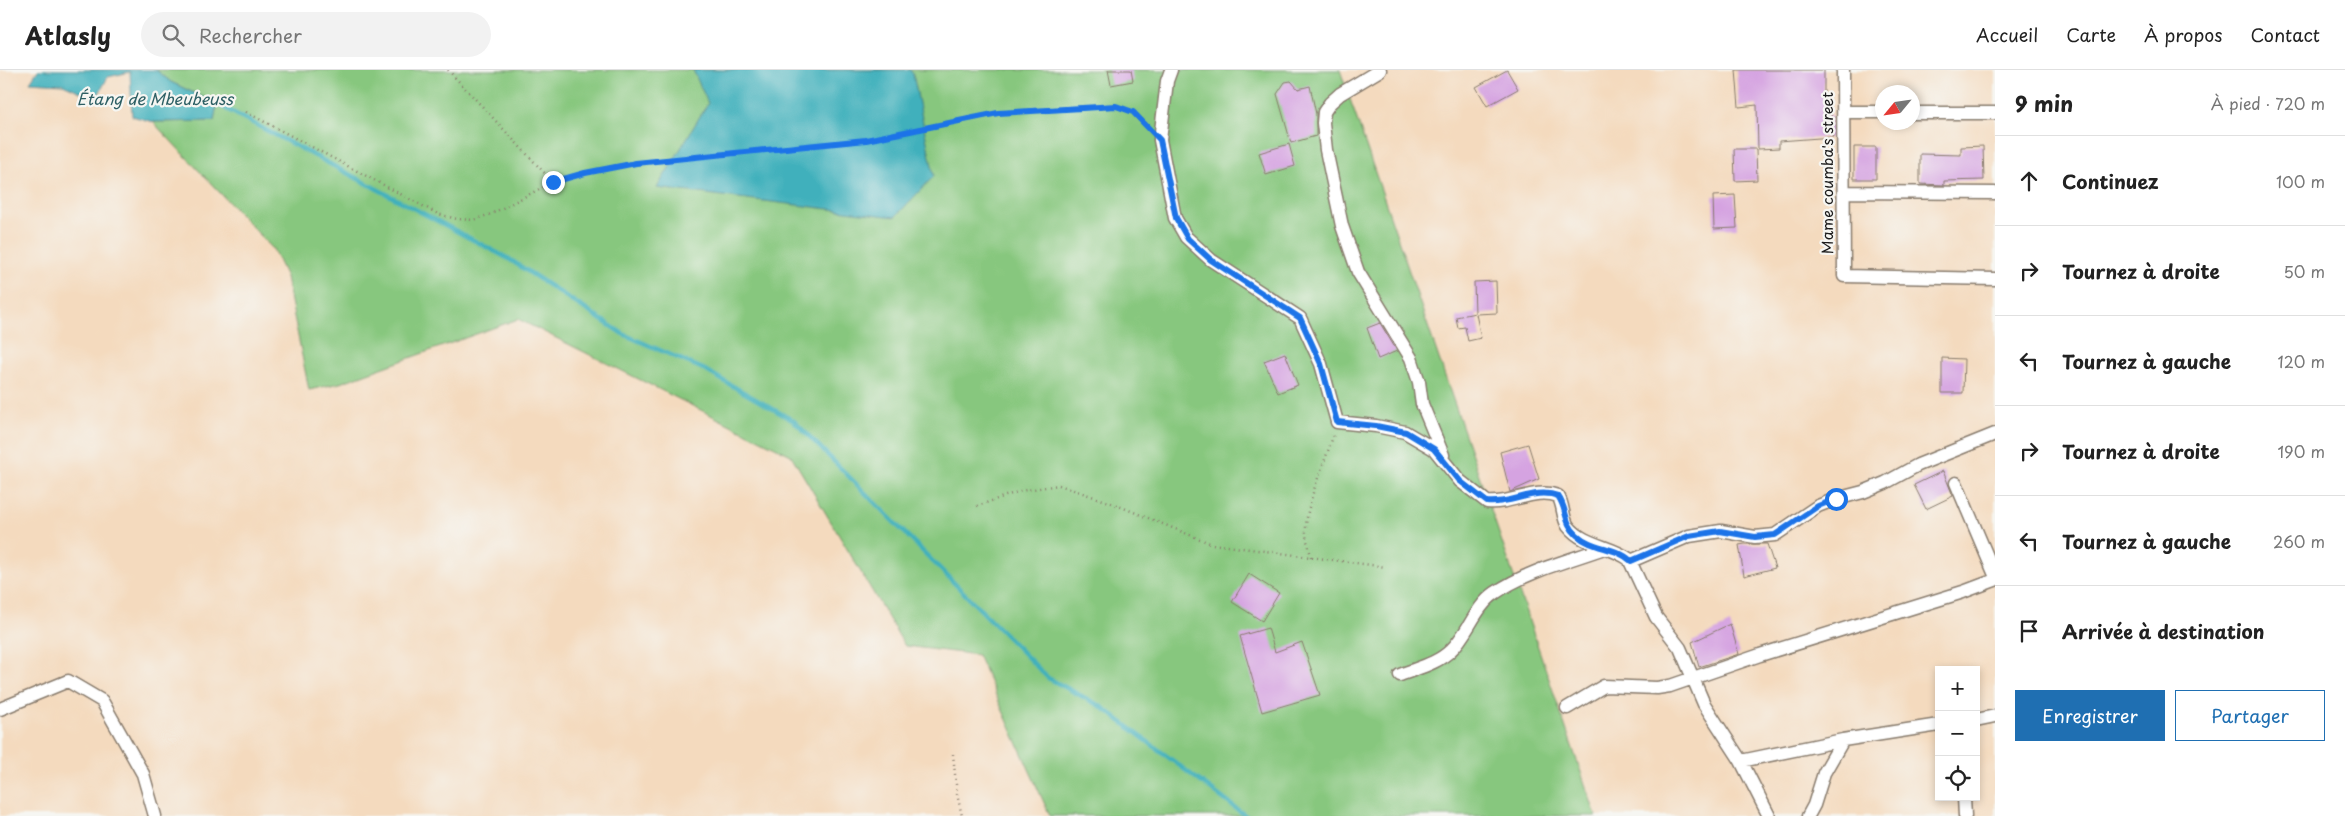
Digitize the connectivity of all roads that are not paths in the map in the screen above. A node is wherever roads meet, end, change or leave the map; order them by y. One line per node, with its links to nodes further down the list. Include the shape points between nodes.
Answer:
1 (1159, 70): 4 (street)
2 (1380, 70): 13 (street, via 1330,103 1324,112 1323,123 1326,150 1342,226 1358,272 1411,358 1422,404)
3 (1843, 70): 5 (street, Mame coumba's street)
4 (1169, 76): 13 (street, via 1160,140 1174,214 1186,237 1211,260 1300,318 1321,364 1337,422 1403,431 1434,449)
5 (1844, 112): 6 (street); 9 (street, Mame coumba's street)
6 (1875, 112)
7 (1920, 112): 8 (street)
8 (1995, 113)
9 (1844, 192): 10 (street); 11 (street, Mame coumba's street, via 1844,276)
10 (1995, 193)
11 (1995, 279)
12 (1995, 434): 16 (street, via 1918,465 1871,489 1818,506 1775,535 1755,537 1720,531 1689,536)
13 (1446, 462): 15 (street, via 1460,481 1487,502 1533,495 1558,496 1568,525 1583,540)
14 (1956, 483): 17 (street)
15 (1604, 548): 16 (street); 19 (street, via 1532,573 1495,593 1484,602 1452,650)
16 (1631, 561): 20 (street, via 1656,616 1680,648)
17 (1995, 575)
18 (1995, 580): 20 (street)
19 (1400, 675)
20 (1692, 677): 21 (street, via 1657,688 1604,686); 27 (street, via 1712,718)
21 (1567, 708)
22 (0, 709): 29 (street, via 68,681 102,701 143,774)
23 (1995, 716): 24 (street)
24 (1980, 719)
25 (1935, 726): 26 (street)
26 (1843, 740): 27 (street); 31 (street, via 1824,773)
27 (1741, 761): 30 (street)
28 (1964, 801): 32 (street)
29 (156, 816)
30 (1769, 816)
31 (1808, 816)
32 (1966, 816)

